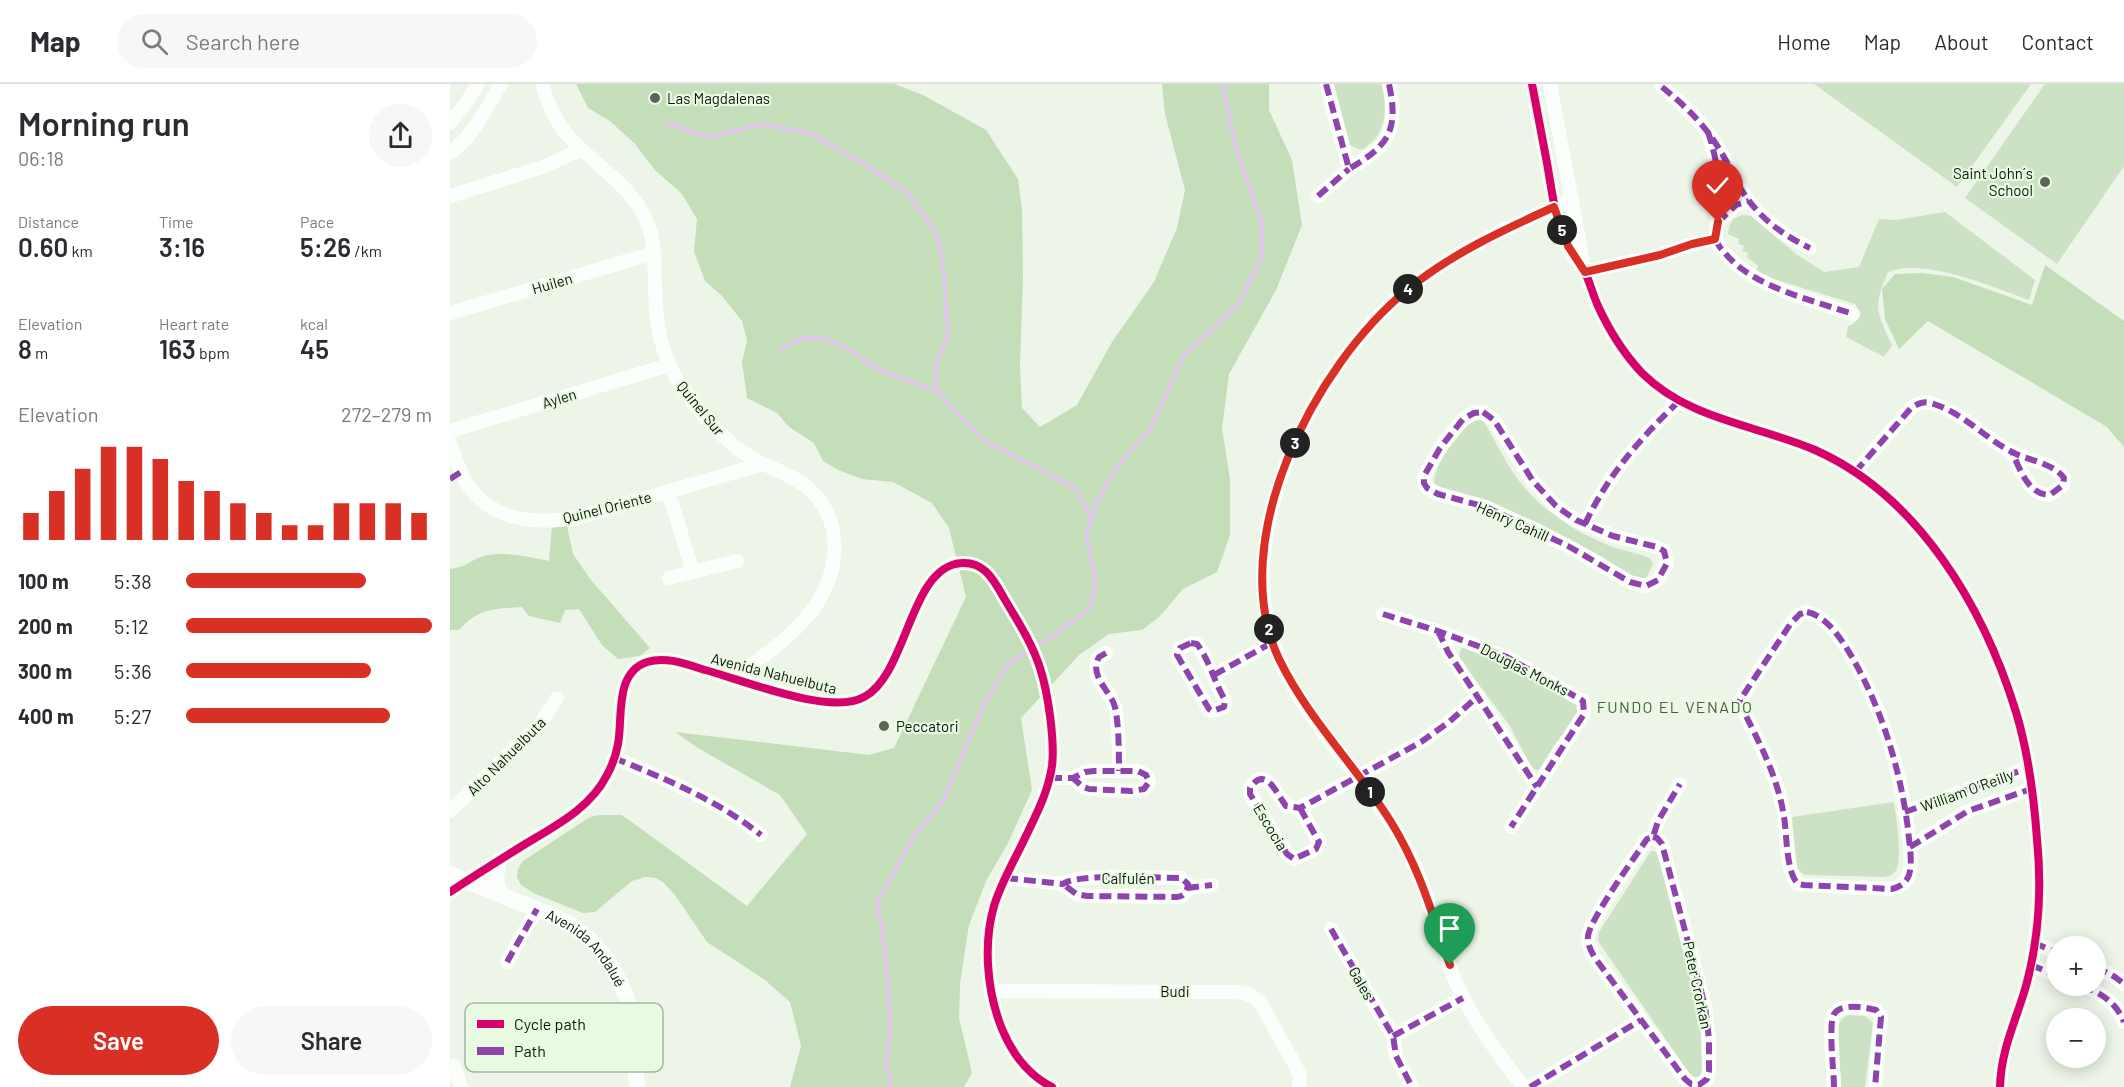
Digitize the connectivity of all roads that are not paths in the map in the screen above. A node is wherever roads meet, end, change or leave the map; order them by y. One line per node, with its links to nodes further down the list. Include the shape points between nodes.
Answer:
1 (478, 84): 9 (street)
2 (501, 84): 12 (street, via 478,124)
3 (542, 84): 11 (street, Quinel Sur, via 559,123)
4 (1326, 84): 13 (street)
5 (1389, 84): 13 (street, via 1393,102 1389,135 1379,148)
6 (1532, 84): 18 (street)
7 (1550, 84): 16 (street)
8 (1662, 87): 10 (street)
9 (453, 115)
10 (1708, 132): 17 (street); 19 (street, via 1718,170)
11 (582, 149): 14 (street, via 543,166); 22 (street, Quinel Sur, via 610,172 642,211)
12 (450, 153)
13 (1349, 169): 15 (street)
14 (450, 195)
15 (1317, 196)
16 (1572, 200): 18 (street); 23 (street)
17 (1749, 201): 19 (street, via 1736,205); 21 (street, via 1776,229)
18 (1554, 207): 23 (street, via 1568,246); 41 (street, via 1457,255 1424,276 1371,325 1328,380 1293,447 1267,526 1263,581)
19 (1718, 222): 20 (street)
20 (1715, 239): 23 (street); 25 (street, via 1729,258 1756,279)
21 (1810, 248)
22 (654, 253): 24 (street, Huilen); 26 (street, Quinel Sur, via 658,324)
23 (1585, 272): 27 (street, via 1625,353 1644,374)
24 (450, 313)
25 (1852, 314)
26 (669, 365): 28 (street, Aylen); 31 (street, Quinel Sur, via 718,431)
27 (1679, 401): 32 (street, via 1805,446); 35 (street, via 1620,465)
28 (450, 431)
29 (450, 443): 33 (street, Quinel Oriente)
30 (2012, 452): 32 (street, via 1961,418 1925,402 1912,407)
31 (763, 464): 34 (street, Quinel Oriente); 44 (street, Quinel Sur, via 806,486 821,503 834,536 834,561 826,588 808,617)
32 (1855, 472): 48 (street, via 1917,527 1962,590 2000,667 2016,711)
33 (456, 476): 34 (street, Quinel Oriente, via 495,509 536,521 580,517)
34 (668, 491): 37 (street)
35 (1585, 524): 35 (street, Henry Cahill, via 1556,506 1533,481 1494,420 1483,412 1463,419 1424,476 1431,491 1486,507 1568,546 1630,582 1646,586 1658,580 1667,563 1664,551)
36 (737, 561): 37 (street)
37 (693, 572): 38 (street)
38 (669, 578)
39 (1383, 614): 40 (street, Douglas Monks)
40 (1438, 631): 45 (street); 54 (street, Douglas Monks, via 1508,657 1583,701 1584,714)
41 (1273, 642): 43 (street); 50 (street, via 1304,702)
42 (1106, 653): 49 (street, via 1099,657 1096,667 1116,712)
43 (1214, 675): 43 (street, via 1226,703 1215,712 1209,709 1178,658 1178,650 1197,644)
44 (733, 678): 47 (street, Avenida Nahuelbuta, via 668,660 637,668 623,693); 51 (street, Avenida Nahuelbuta, via 823,702 862,699 887,674 929,585 953,564 970,564 990,574 1020,624 1040,668 1052,731)
45 (1478, 696): 50 (street, via 1433,735); 54 (street)
46 (557, 698): 57 (street, Alto Nahuelbuta, via 540,724)
47 (614, 758): 60 (street, via 691,790); 63 (street, Avenida Nahuelbuta, via 602,784 587,802)
48 (2028, 768): 55 (street); 58 (street, William O´Reilly)
49 (1119, 771): 52 (street, via 1085,772); 52 (street, via 1143,772 1149,778 1148,787 1140,791 1089,789)
50 (1358, 776): 56 (street); 81 (street, via 1415,864)
51 (1050, 778): 52 (street); 65 (street, Avenida Nahuelbuta)
52 (1073, 778)
53 (1680, 784): 61 (street, Peter Crorkan)
54 (1537, 787): 59 (street, Douglas Monks)
55 (2031, 789): 62 (street, William O´Reilly, via 1968,811); 72 (street, via 2039,874)
56 (1299, 808): 56 (street, Escocia, via 1319,842 1316,849 1294,859 1250,794 1251,786 1268,781 1286,806)
57 (450, 811)
58 (1905, 812): 62 (street, William O´Reilly); 62 (street, William O´Reilly, via 1886,733 1862,674 1829,625 1813,613 1800,614 1740,700 1776,782 1791,876 1804,885 1892,889 1903,884 1909,874)
59 (1512, 827)
60 (761, 835)
61 (1653, 837): 83 (street, Peter Crorkan, via 1645,842 1593,922 1588,940 1595,958); 83 (street, Peter Crorkan, via 1662,844 1705,1006 1709,1066 1703,1082 1695,1085 1685,1079)
62 (1910, 847)
63 (499, 860): 66 (street, Avenida Nahuelbuta); 69 (street, via 495,878)
64 (450, 874): 66 (street, Avenida Andalué)
65 (1006, 878): 67 (street, Calfulén, via 1064,884 1076,894 1087,896 1177,897 1188,888); 79 (street, Avenida Nahuelbuta, via 989,932)
66 (467, 881): 68 (street, Avenida Nahuelbuta); 69 (street, Avenida Andalué)
67 (1212, 885)
68 (450, 892)
69 (501, 895): 70 (street, Avenida Andalué)
70 (537, 909): 74 (street); 82 (street, Avenida Andalué, via 572,926 599,949 616,975)
71 (1331, 929): 85 (street, Gales)
72 (2034, 943): 73 (street); 75 (street)
73 (2046, 948)
74 (507, 962)
75 (2031, 965): 76 (street); 97 (street, via 2005,1046)
76 (2046, 971)
77 (2106, 972): 78 (street)
78 (2124, 984)
79 (991, 991): 90 (street, Avenida Nahuelbuta, via 1011,1047 1032,1074); 91 (street, Budi, via 1247,993 1261,1004 1295,1065)
80 (2103, 996): 84 (street)
81 (1463, 998): 85 (street); 93 (street)
82 (627, 1003)
83 (1641, 1020): 94 (street)
84 (2124, 1022)
85 (1393, 1036): 92 (street, Gales, via 1396,1056)
86 (454, 1066): 88 (street)
87 (636, 1072): 89 (street, Avenida Andalué)
88 (461, 1087)
89 (637, 1087)
90 (1052, 1087)
91 (1299, 1087)
92 (1412, 1087)
93 (1523, 1087)
94 (1530, 1087)
95 (1834, 1087): 96 (street, via 1833,1018 1839,1010 1849,1007 1875,1010 1881,1017)
96 (1875, 1087)
97 (2000, 1087)

